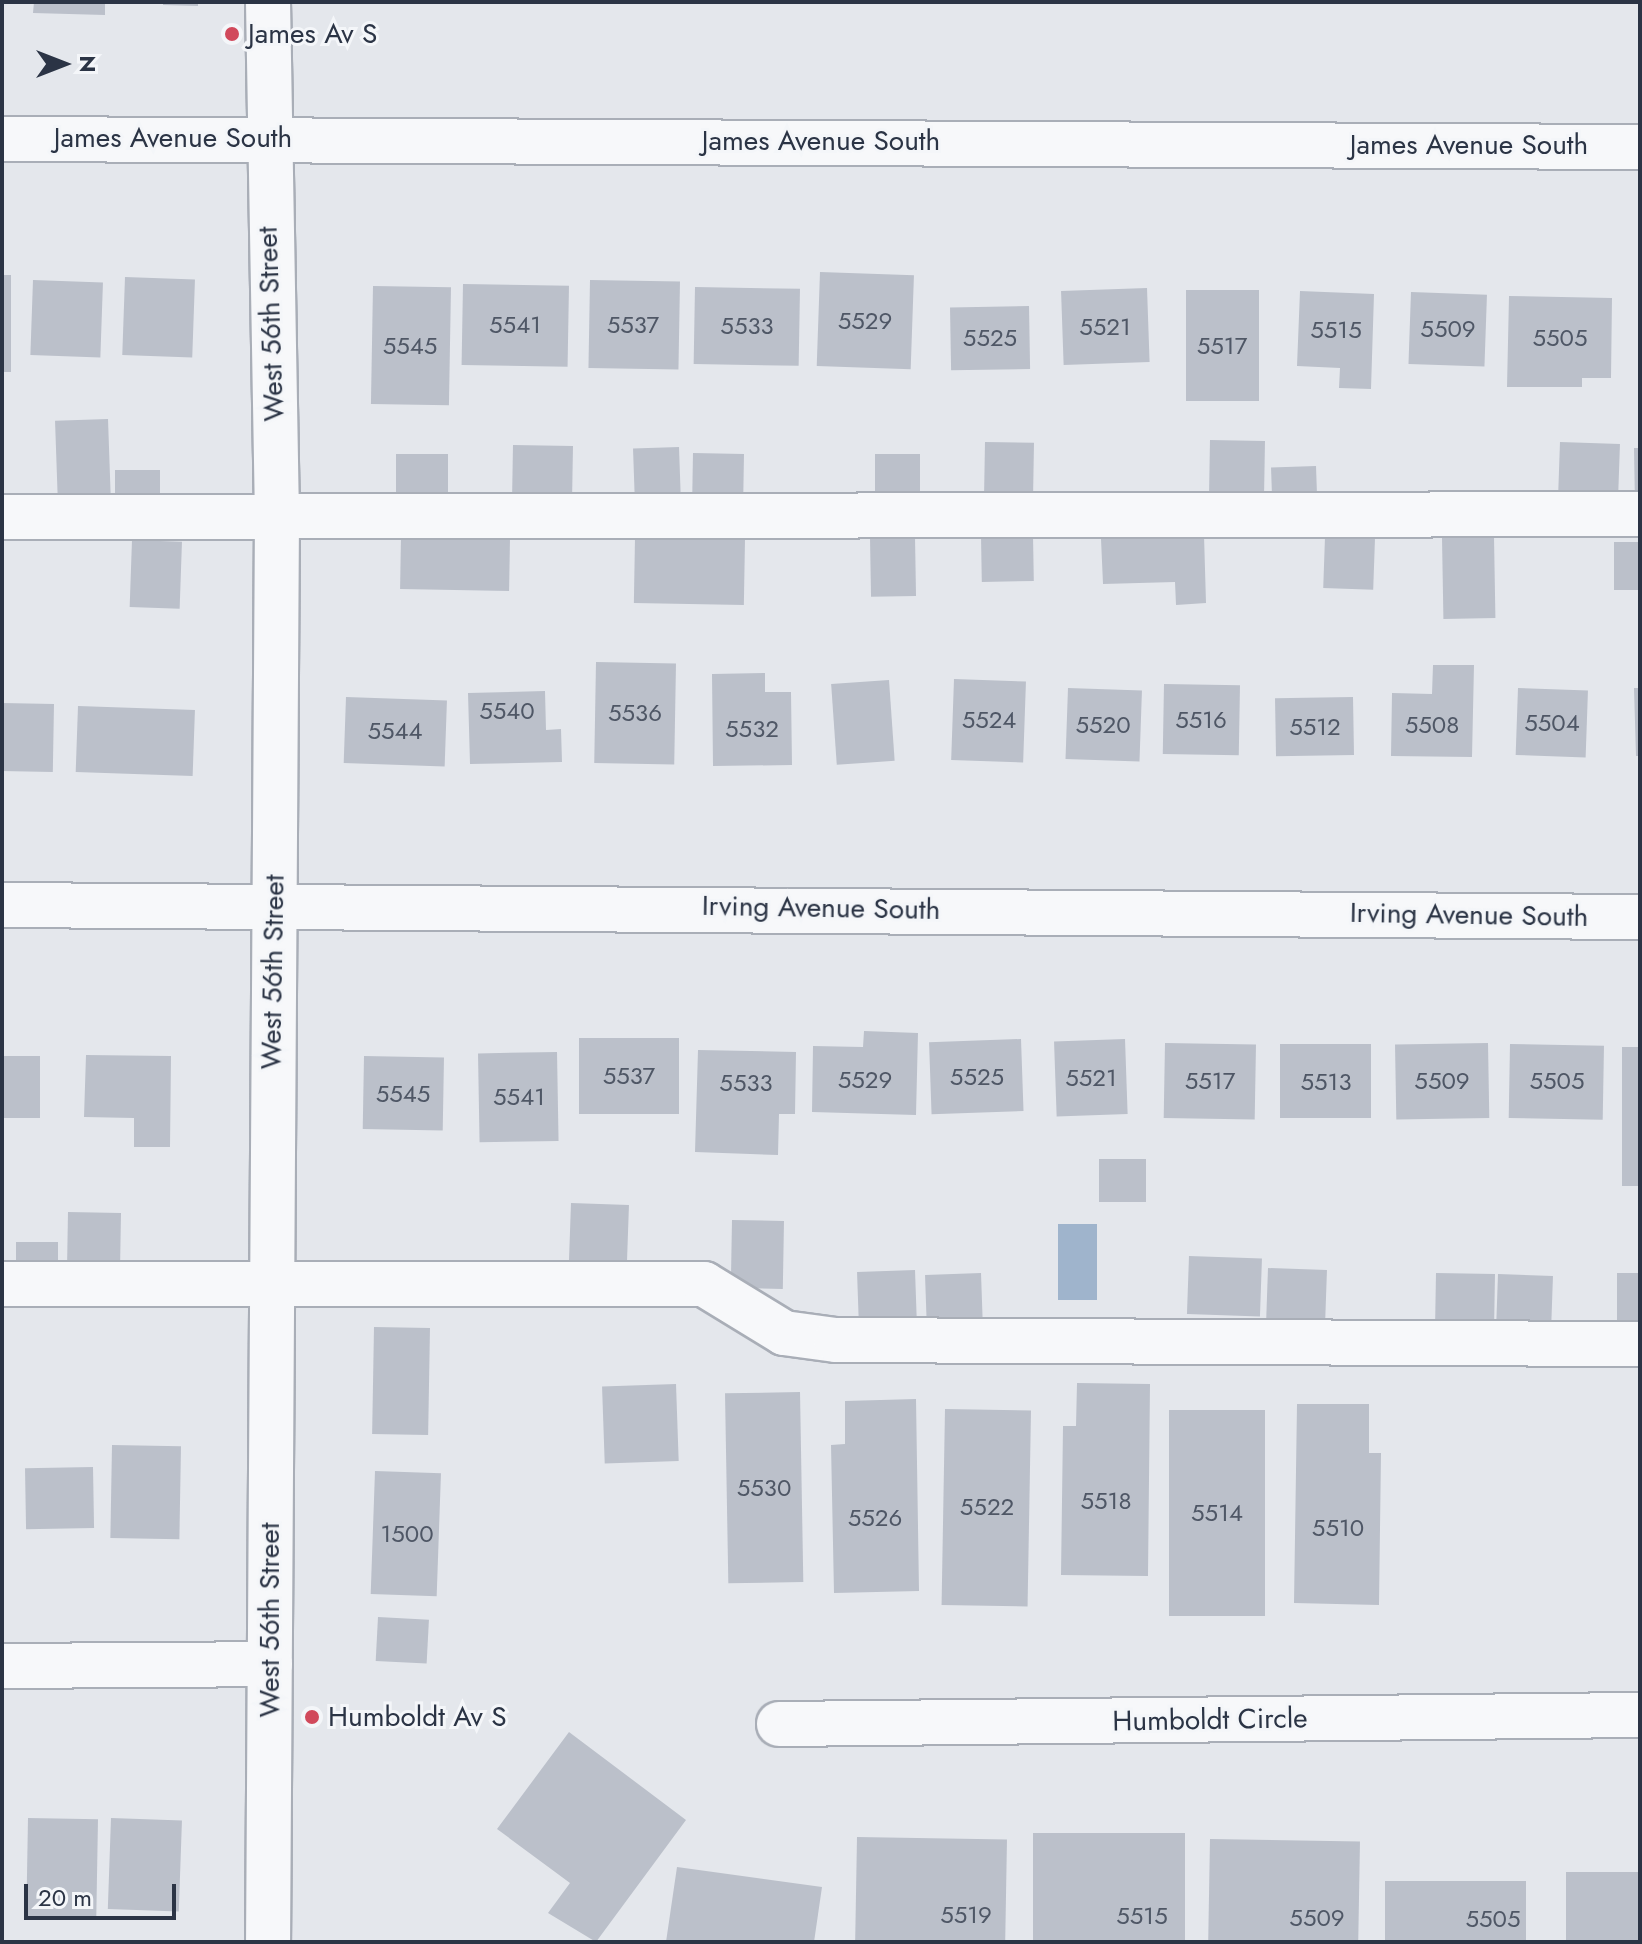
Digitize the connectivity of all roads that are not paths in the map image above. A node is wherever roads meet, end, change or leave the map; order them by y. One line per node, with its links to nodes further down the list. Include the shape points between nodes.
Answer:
1 (268, 2): 3 (street, West 56th Street)
2 (2, 139): 3 (street, James Avenue South)
3 (266, 139): 4 (street, James Avenue South); 6 (street, West 56th Street)
4 (1640, 147)
5 (1640, 514): 6 (street)
6 (277, 516): 7 (street); 8 (street, West 56th Street)
7 (2, 517)
8 (274, 902): 9 (street, Irving Avenue South); 10 (street, Irving Avenue South); 12 (street, West 56th Street)
9 (2, 905)
10 (1640, 917)
11 (2, 1284): 12 (street)
12 (270, 1284): 13 (street, via 704,1284 784,1333 836,1340); 14 (street, West 56th Street)
13 (1640, 1344)
14 (270, 1664): 15 (street); 18 (street, West 56th Street)
15 (2, 1666)
16 (1640, 1715): 17 (street, Humboldt Circle)
17 (779, 1724)
18 (268, 1942)

